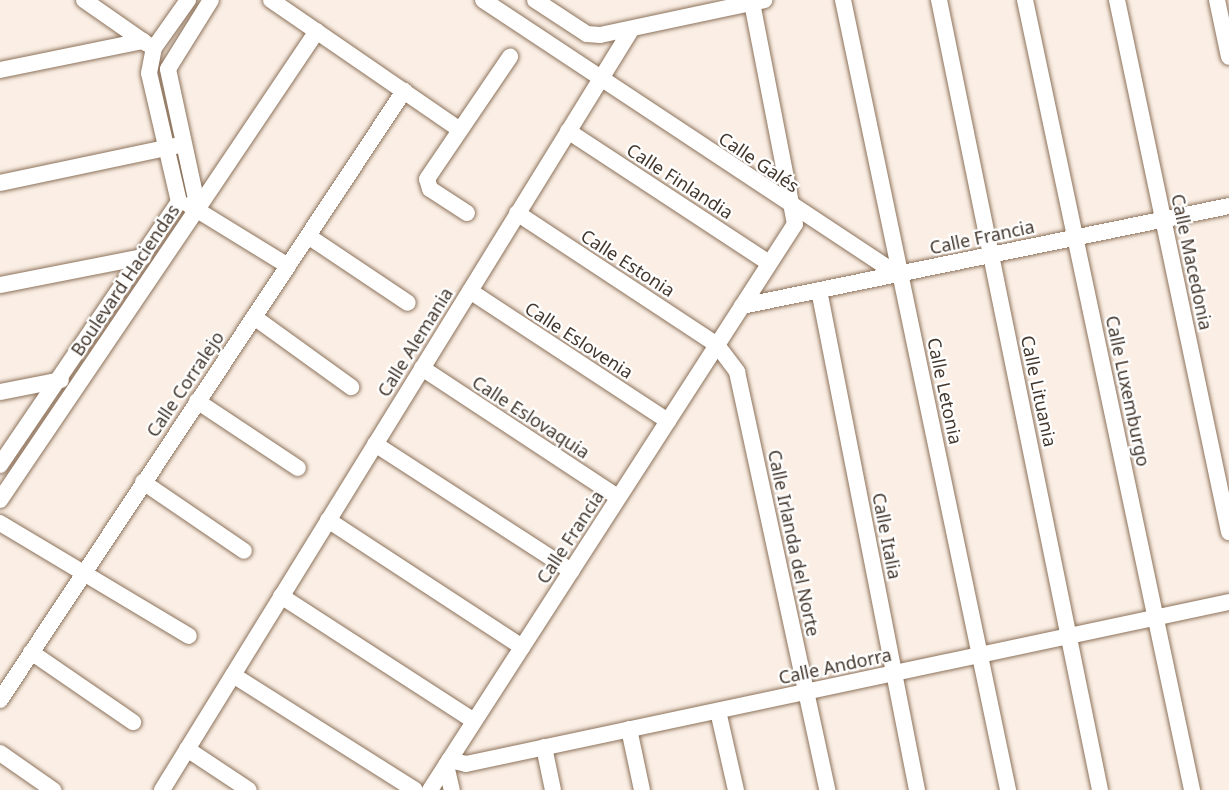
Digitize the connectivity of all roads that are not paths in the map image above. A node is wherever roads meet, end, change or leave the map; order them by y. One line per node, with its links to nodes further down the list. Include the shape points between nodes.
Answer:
1 (84, 0): 17 (street)
2 (188, 0): 17 (street, Boulevard Haciendas)
3 (212, 0): 20 (street)
4 (272, 0): 16 (street)
5 (483, 0): 13 (street, Calle Galés)
6 (534, 0): 14 (street); 15 (street, via 587,34)
7 (843, 0): 42 (street, Calle Letonia)
8 (939, 0): 38 (street, Calle Lituania)
9 (1025, 0): 36 (street, Calle Luxemburgo)
10 (1117, 0): 34 (street, Calle Macedonia)
11 (1217, 0): 19 (street)
12 (758, 1): 15 (street); 31 (street)
13 (503, 6): 14 (street, Calle Galés)
14 (518, 23): 22 (street, Calle Galés)
15 (631, 30): 22 (street, Calle Alemania)
16 (317, 31): 23 (street); 30 (street)
17 (148, 44): 20 (street); 21 (street); 26 (street, Boulevard Haciendas, via 149,73)
18 (510, 57): 24 (street)
19 (1229, 57)
20 (170, 60): 26 (street, Boulevard Haciendas)
21 (0, 70)
22 (600, 81): 25 (street, Calle Alemania); 31 (street, Calle Galés)
23 (404, 91): 24 (street); 35 (street, Calle Corralejo)
24 (460, 130): 32 (street, via 427,179 430,189)
25 (568, 131): 33 (street, Calle Alemania); 40 (street, Calle Finlandia)
26 (174, 146): 27 (street); 28 (street, Boulevard Haciendas); 30 (street, Boulevard Haciendas)
27 (0, 183)
28 (179, 202): 30 (street); 39 (street, Boulevard Haciendas)
29 (1229, 206): 34 (street, Calle Francia)
30 (198, 208): 37 (street, Boulevard Haciendas); 41 (street)
31 (792, 208): 40 (street, Calle Francia, via 795,224); 42 (street, Calle Galés)
32 (467, 213)
33 (517, 213): 45 (street, Calle Alemania); 49 (street, Calle Estonia)
34 (1163, 219): 36 (street, Calle Francia); 65 (street, Calle Macedonia)
35 (308, 236): 41 (street, Calle Corralejo); 46 (street)
36 (1075, 237): 38 (street, Calle Francia); 71 (street, Calle Luxemburgo)
37 (166, 253): 39 (street); 51 (street, Boulevard Haciendas)
38 (991, 255): 42 (street, Calle Francia); 73 (street, Calle Lituania)
39 (139, 258): 43 (street); 52 (street, Boulevard Haciendas)
40 (769, 264): 47 (street, Calle Francia)
41 (288, 266): 48 (street, Calle Corralejo)
42 (898, 274): 44 (street, Calle Francia); 76 (street, Calle Letonia)
43 (0, 285)
44 (819, 290): 47 (street, Calle Francia); 77 (street, Calle Italia)
45 (470, 291): 50 (street, Calle Alemania); 56 (street, Calle Eslovenia)
46 (408, 303)
47 (742, 306): 49 (street, Calle Francia)
48 (254, 317): 53 (street); 55 (street, Calle Corralejo)
49 (717, 345): 56 (street, Calle Francia); 79 (street, Calle Irlanda del Norte, via 737,372)
50 (422, 368): 57 (street, Calle Alemania); 61 (street, Calle Eslovaquia)
51 (82, 378): 52 (street); 62 (street, Boulevard Haciendas)
52 (55, 381): 54 (street); 58 (street, Boulevard Haciendas)
53 (351, 387)
54 (0, 392)
55 (197, 401): 59 (street); 60 (street, Calle Corralejo)
56 (668, 421): 61 (street, Calle Francia)
57 (375, 444): 63 (street, Calle Alemania); 67 (street)
58 (0, 465)
59 (298, 468)
60 (143, 482): 66 (street); 68 (street, Calle Corralejo)
61 (618, 497): 67 (street, Calle Francia)
62 (0, 500)
63 (328, 520): 69 (street, Calle Alemania); 74 (street)
64 (0, 523): 68 (street)
65 (1229, 532)
66 (244, 551)
67 (571, 571): 74 (street, Calle Francia)
68 (84, 572): 72 (street); 75 (street, Calle Corralejo)
69 (281, 596): 78 (street, Calle Alemania); 82 (street)
70 (1229, 602): 71 (street, Calle Andorra)
71 (1155, 618): 73 (street, Calle Andorra); 102 (street, Calle Luxemburgo)
72 (189, 636)
73 (1069, 636): 76 (street, Calle Andorra); 101 (street, Calle Lituania)
74 (522, 647): 82 (street, Calle Francia)
75 (31, 652): 80 (street, Calle Corralejo); 83 (street)
76 (980, 655): 77 (street, Calle Andorra); 100 (street, Calle Letonia)
77 (894, 673): 79 (street, Calle Andorra); 99 (street, Calle Italia)
78 (233, 675): 86 (street, Calle Alemania); 92 (street)
79 (806, 692): 81 (street, Calle Andorra); 98 (street, Calle Irlanda del Norte)
80 (0, 700)
81 (718, 711): 84 (street, Calle Andorra); 97 (street)
82 (474, 721): 88 (street, Calle Francia)
83 (133, 722)
84 (629, 729): 85 (street, Calle Andorra); 96 (street)
85 (544, 747): 88 (street, Calle Andorra, via 466,764); 95 (street)
86 (187, 749): 90 (street, Calle Alemania); 91 (street)
87 (0, 753): 89 (street)
88 (448, 762): 93 (street, Calle Francia); 94 (street)
89 (48, 789)
90 (162, 790)
91 (249, 790)
92 (415, 790)
93 (430, 790)
94 (452, 790)
95 (553, 790)
96 (642, 790)
97 (735, 790)
98 (826, 790)
99 (917, 790)
100 (1008, 790)
101 (1100, 790)
102 (1192, 790)

